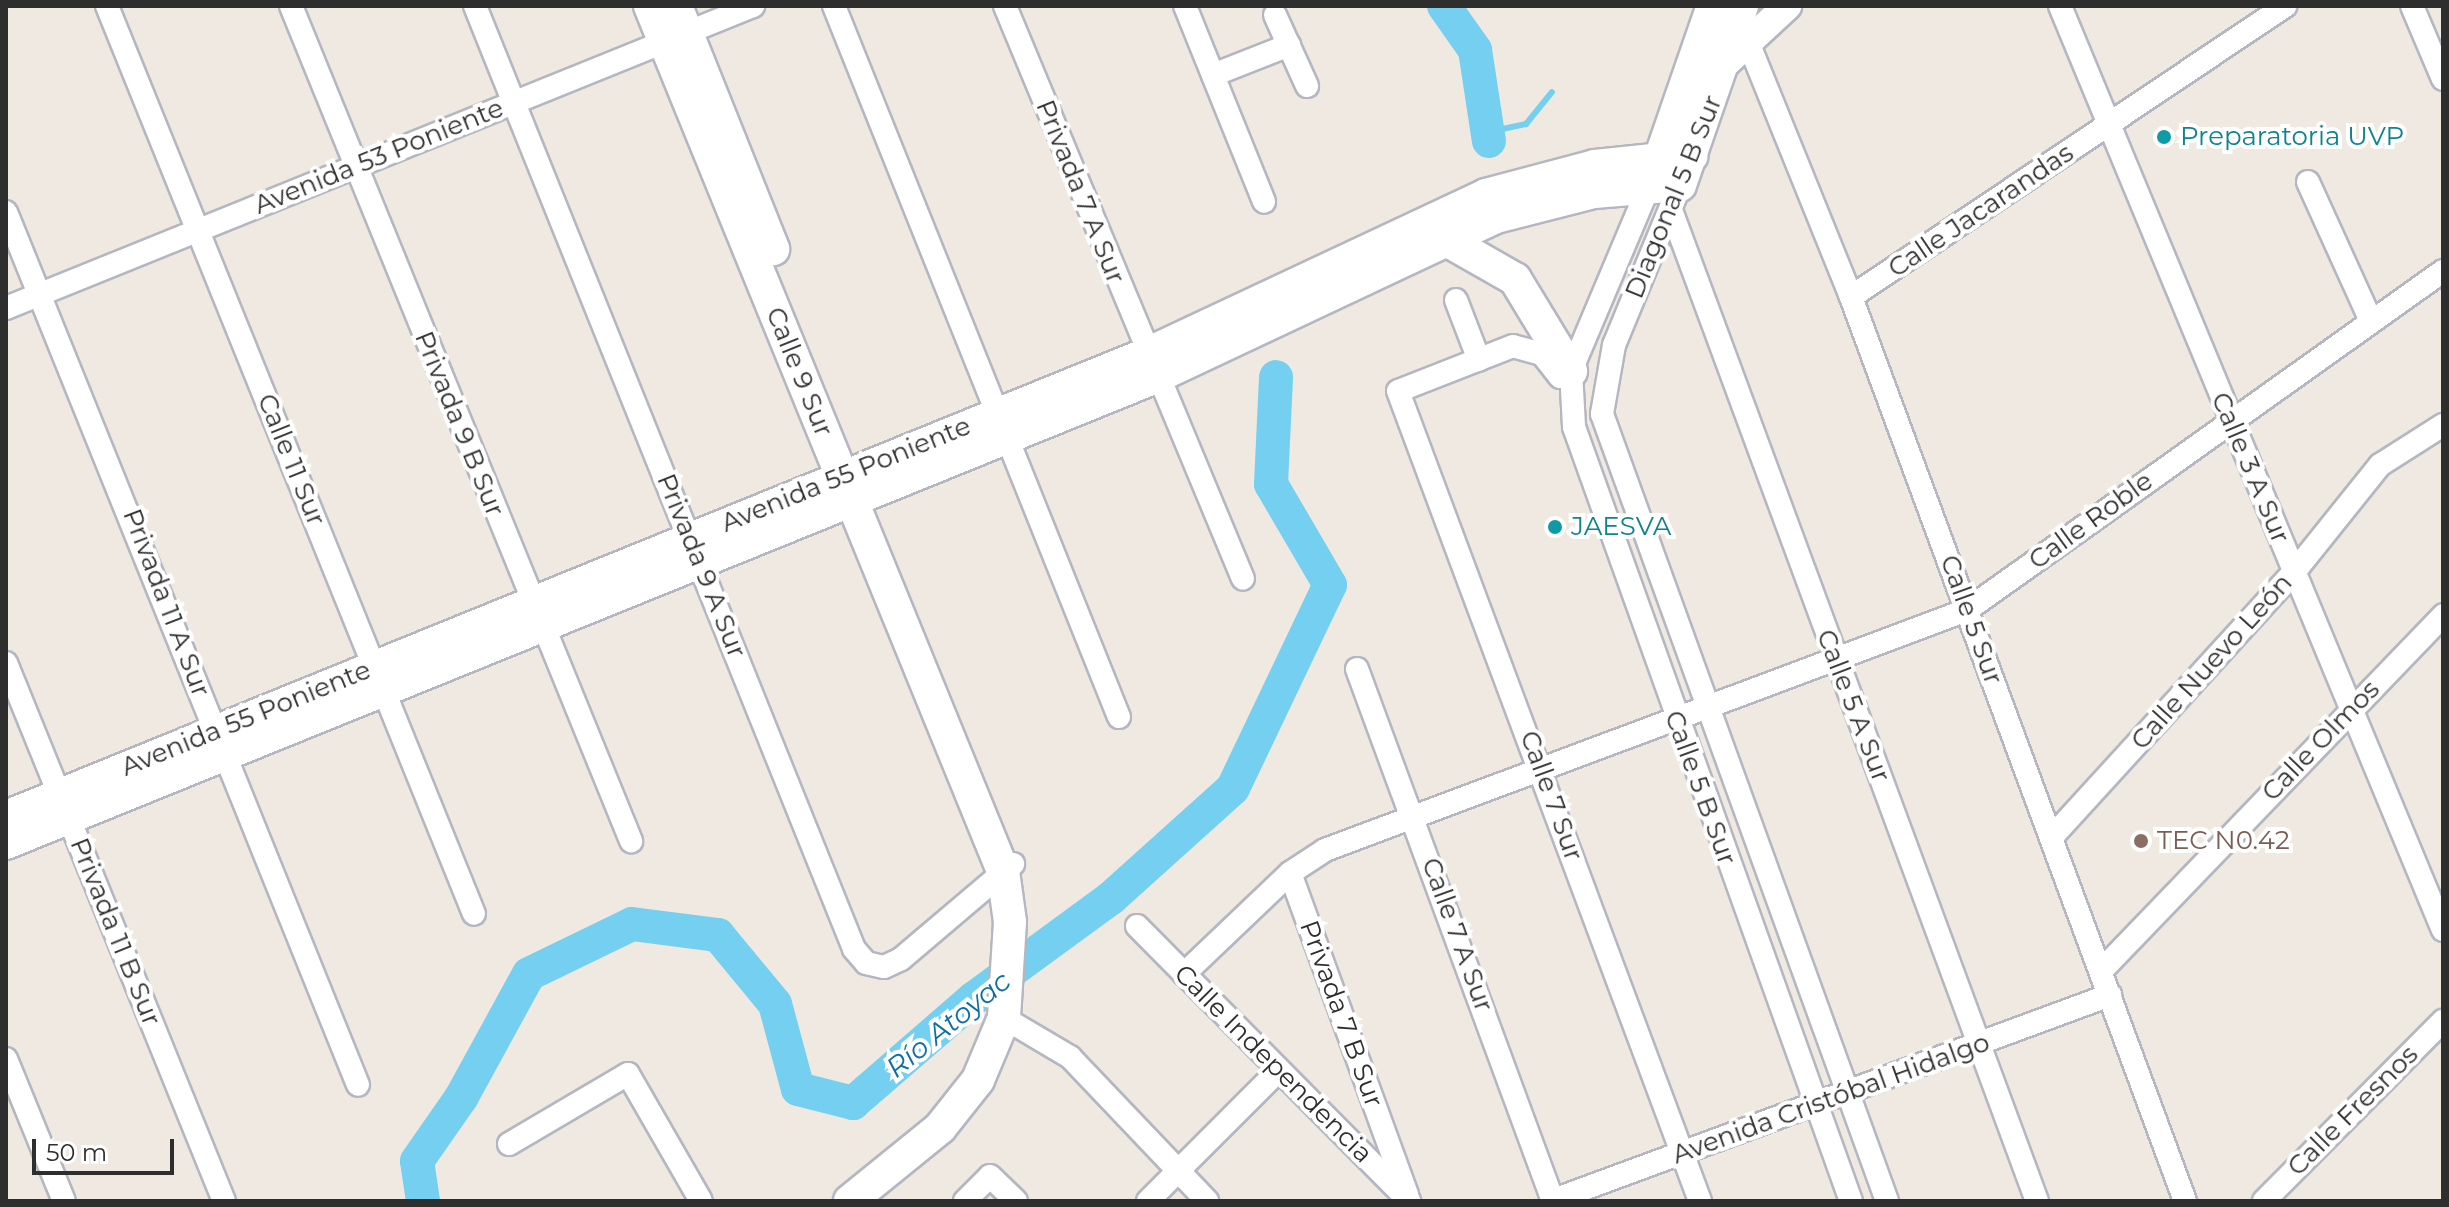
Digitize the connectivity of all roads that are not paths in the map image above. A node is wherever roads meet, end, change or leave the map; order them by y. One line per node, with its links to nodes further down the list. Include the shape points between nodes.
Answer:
1 (107, 6): 27 (street, Calle 11 Sur)
2 (291, 6): 22 (street, Privada 9 B Sur)
3 (475, 6): 20 (street, Privada 9 A Sur)
4 (650, 6): 14 (main road, Calle 9 Sur)
5 (753, 6): 14 (street, Avenida 53 Poniente)
6 (834, 6): 40 (street)
7 (1005, 6): 36 (street, Privada 7 A Sur)
8 (1185, 6): 17 (street)
9 (1787, 6): 15 (street)
10 (2060, 6): 21 (street, Calle 3 A Sur)
11 (2285, 6): 21 (street, Calle Jacarandas)
12 (2412, 6): 18 (street)
13 (1275, 15): 16 (street)
14 (675, 27): 20 (street, Avenida 53 Poniente); 42 (main road, Calle 9 Sur)
15 (1730, 27): 23 (main road, Diagonal 5 B Sur); 23 (main road, Diagonal 5 B Sur, via 1685,99); 31 (street, Calle 5 Sur)
16 (1289, 45): 17 (street); 19 (street)
17 (1213, 75): 25 (street)
18 (2443, 79)
19 (1307, 86)
20 (512, 103): 22 (street, Avenida 53 Poniente); 43 (street, Privada 9 A Sur)
21 (2110, 125): 31 (street, Calle Jacarandas); 39 (street, Calle 3 A Sur)
22 (356, 166): 27 (street, Avenida 53 Poniente); 47 (street, Privada 9 B Sur)
23 (1670, 179): 28 (main road, Avenida 55 Poniente, via 1539,205); 36 (main road, Avenida 55 Poniente, via 1486,195); 37 (street, Diagonal 5 B Sur); 38 (street, Diagonal 5 B Sur); 49 (street, Calle 5 A Sur)
24 (2308, 182): 34 (street)
25 (1264, 202)
26 (6, 212): 30 (street, Privada 11 A Sur)
27 (198, 230): 30 (street, Avenida 53 Poniente); 52 (street, Calle 11 Sur)
28 (1443, 238): 36 (main road, Avenida 55 Poniente); 38 (main road, via 1515,279)
29 (2443, 271): 34 (street, Calle Roble)
30 (41, 294): 33 (street, Avenida 53 Poniente); 57 (street, Privada 11 A Sur)
31 (1851, 297): 46 (street, Calle 5 Sur)
32 (1456, 300): 35 (street)
33 (6, 308)
34 (2371, 321): 39 (street, Calle Roble)
35 (1479, 360): 38 (street, via 1529,348); 58 (street, Calle 7 Sur, via 1398,391)
36 (1151, 365): 40 (main road, Avenida 55 Poniente); 45 (street, Privada 7 A Sur)
37 (1605, 376): 54 (street, Calle 5 B Sur, via 1610,451)
38 (1571, 383): 56 (street, Calle 5 B Sur, via 1581,461)
39 (2229, 422): 44 (street, Calle 3 A Sur); 46 (street, Calle Roble)
40 (1004, 424): 42 (main road, Avenida 55 Poniente); 55 (street)
41 (2443, 425): 44 (street, Calle Nuevo León, via 2380,465)
42 (856, 483): 43 (main road, Avenida 55 Poniente); 65 (main road, Calle 9 Sur)
43 (694, 549): 47 (main road, Avenida 55 Poniente); 65 (street, Privada 9 A Sur, via 866,963 884,967 901,959)
44 (2295, 571): 53 (street, Calle 3 A Sur); 62 (street, Calle Nuevo León)
45 (1243, 579)
46 (1967, 610): 49 (street, Calle Roble); 62 (street, Calle 5 Sur)
47 (535, 614): 52 (main road, Avenida 55 Poniente); 63 (street, Privada 9 B Sur)
48 (2443, 615): 53 (street, Calle Olmos)
49 (1835, 660): 54 (street, Calle Roble); 75 (street, Calle 5 A Sur)
50 (6, 663): 59 (street, Privada 11 B Sur)
51 (1357, 669): 61 (street, Calle 7 A Sur)
52 (379, 678): 57 (main road, Avenida 55 Poniente); 67 (street, Calle 11 Sur)
53 (2352, 708): 69 (street, Calle 3 A Sur); 70 (street, Calle Olmos)
54 (1706, 709): 56 (street, Calle Roble); 79 (street, Calle 5 B Sur)
55 (1119, 717)
56 (1675, 720): 58 (street, Calle Roble); 80 (street, Calle 5 B Sur)
57 (220, 743): 59 (main road, Avenida 55 Poniente); 78 (street, Privada 11 A Sur)
58 (1543, 772): 61 (street, Calle Roble); 82 (street, Calle 7 Sur)
59 (64, 806): 60 (main road, Avenida 55 Poniente); 64 (main road, Avenida 55 Poniente); 85 (street, Privada 11 B Sur)
60 (6, 817)
61 (1415, 819): 66 (street, Calle Roble, via 1325,850); 94 (street, Calle 7 A Sur)
62 (2051, 838): 70 (street, Calle 5 Sur)
63 (631, 841)
64 (6, 843)
65 (1010, 867): 73 (main road, Calle 9 Sur, via 1018,922)
66 (1290, 873): 71 (street, Calle Roble); 93 (street, Privada 7 B Sur)
67 (474, 914)
68 (1137, 926): 71 (street, Calle Independencia)
69 (2443, 930)
70 (2101, 971): 72 (street, Calle 5 Sur)
71 (1184, 974): 77 (street, Calle Independencia)
72 (2110, 995): 75 (street, Avenida Cristóbal Hidalgo); 99 (street, Calle 5 Sur)
73 (1014, 1005): 83 (street); 87 (main road, via 978,1080 940,1128); 88 (main road, via 992,1087 951,1139)
74 (2443, 1021): 100 (street, Calle Fresnos)
75 (1981, 1044): 79 (street, Avenida Cristóbal Hidalgo); 98 (street, Calle 5 A Sur)
76 (6, 1059): 84 (street)
77 (1278, 1071): 83 (street); 93 (street, Calle Independencia)
78 (358, 1085)
79 (1848, 1094): 80 (street, Avenida Cristóbal Hidalgo); 97 (street, Calle 5 B Sur)
80 (1816, 1106): 82 (street, Avenida Cristóbal Hidalgo); 96 (street, Calle 5 B Sur)
81 (509, 1144): 86 (street, via 628,1074)
82 (1683, 1154): 94 (street, Avenida Cristóbal Hidalgo); 95 (street, Calle 7 Sur)
83 (1178, 1171): 91 (street); 92 (street)
84 (64, 1201)
85 (224, 1201)
86 (701, 1201)
87 (850, 1201)
88 (875, 1201)
89 (965, 1201): 90 (street, via 990,1176)
90 (1016, 1201)
91 (1148, 1201)
92 (1207, 1201)
93 (1409, 1201)
94 (1552, 1201)
95 (1700, 1201)
96 (1851, 1201)
97 (1887, 1201)
98 (2037, 1201)
99 (2185, 1201)
100 (2264, 1201)

